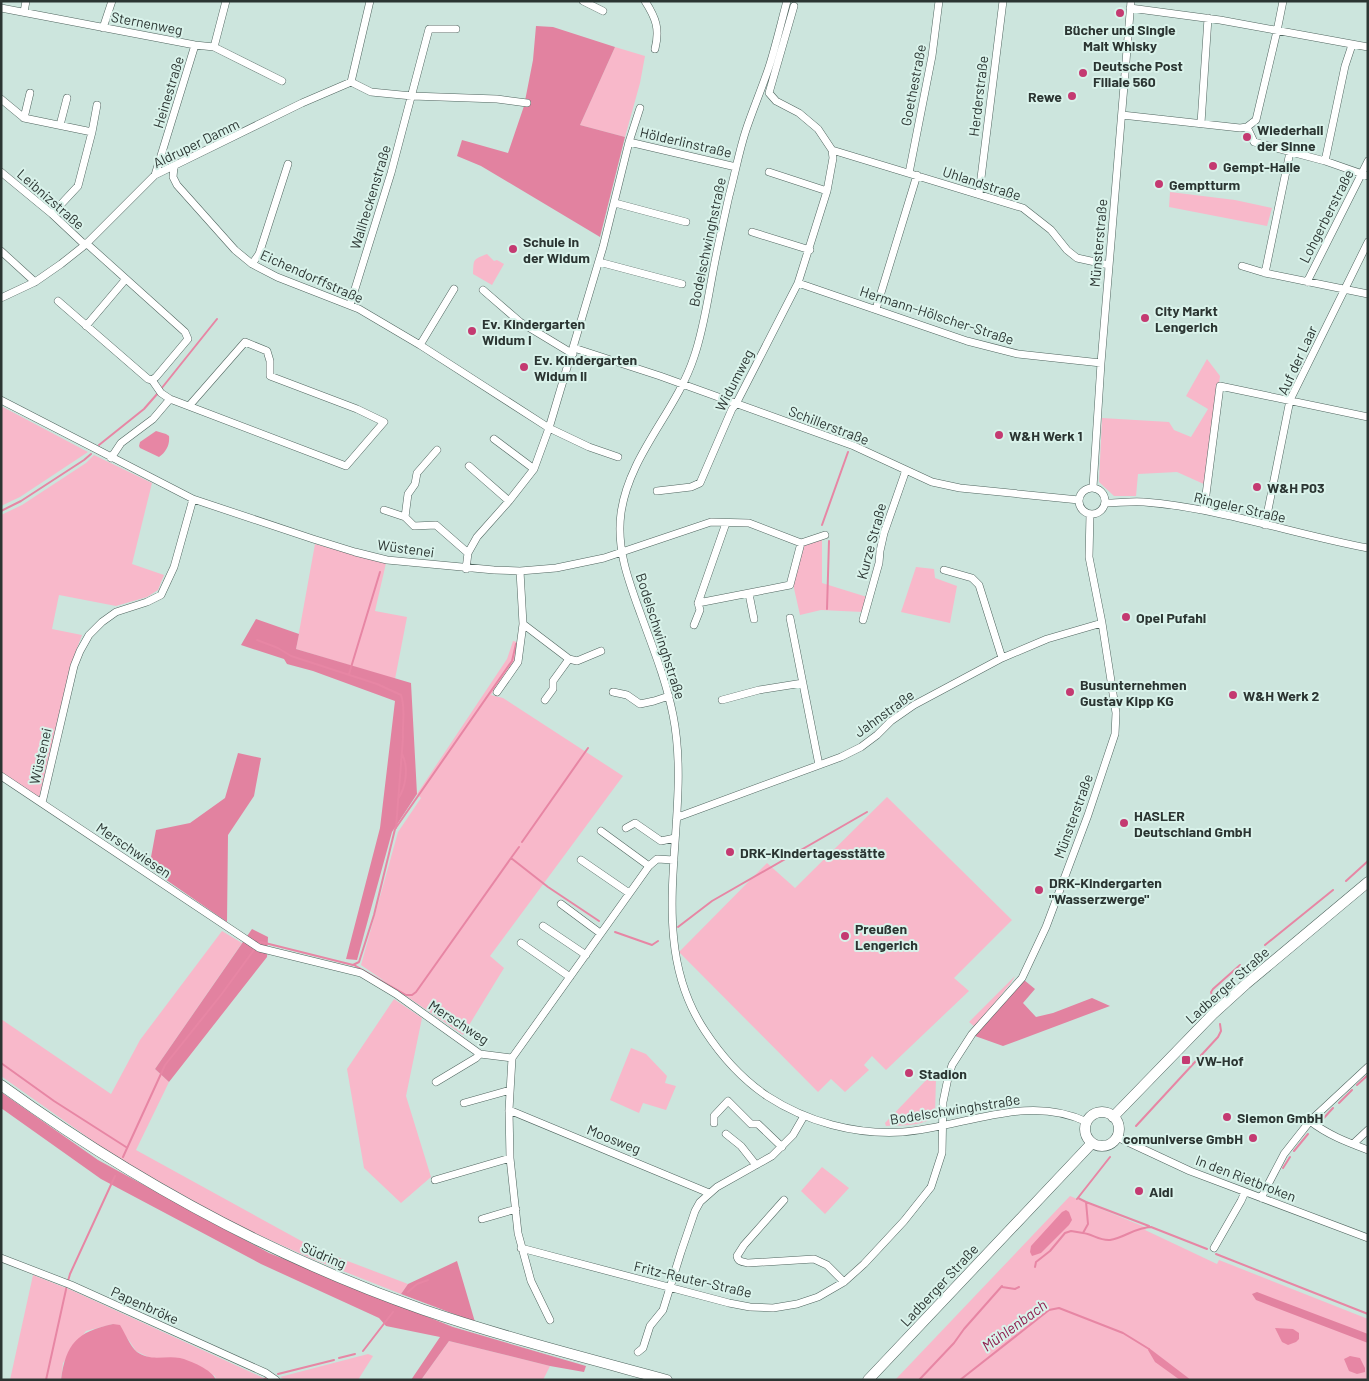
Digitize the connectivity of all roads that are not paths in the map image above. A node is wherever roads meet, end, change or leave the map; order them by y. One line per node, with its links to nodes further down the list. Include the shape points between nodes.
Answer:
1 (26, 1): 14 (street)
2 (112, 1): 17 (street)
3 (226, 1): 22 (street)
4 (370, 1): 26 (street)
5 (583, 1): 15 (street)
6 (645, 1): 24 (street, via 655,18 658,38)
7 (787, 1): 47 (street, Bodelschwinghstraße)
8 (939, 1): 50 (street, Goethestraße, via 932,56)
9 (1002, 1): 55 (street, Herderstraße)
10 (1282, 1): 19 (street)
11 (1131, 4): 16 (street); 34 (street, Münsterstraße)
12 (794, 6): 41 (street, via 769,92 776,101 800,113 818,129)
13 (1, 8): 14 (street, Sternenweg)
14 (24, 12): 17 (street, Sternenweg)
15 (603, 12)
16 (1208, 18): 19 (street); 36 (street)
17 (104, 28): 20 (street, Sternenweg)
18 (456, 29): 28 (street, Wallheckenstraße, via 429,29)
19 (1277, 31): 21 (street); 38 (street, via 1256,120)
20 (195, 45): 22 (street, Sternenweg); 51 (street, Heinestraße)
21 (1352, 45): 23 (street); 43 (street)
22 (214, 47): 25 (street, Sternenweg)
23 (1368, 47)
24 (655, 49)
25 (282, 81)
26 (351, 82): 28 (street, via 371,92); 46 (street, Aldruper Damm)
27 (30, 94): 35 (street)
28 (412, 96): 31 (street); 80 (street, Wallheckenstraße)
29 (67, 98): 37 (street)
30 (1, 99): 35 (street)
31 (527, 103)
32 (97, 105): 39 (street)
33 (640, 108): 40 (street, Hölderlinstraße)
34 (1122, 115): 36 (street); 66 (street, Münsterstraße)
35 (24, 118): 37 (street)
36 (1201, 123): 38 (street)
37 (60, 125): 39 (street)
38 (1247, 127): 42 (street, via 1254,142)
39 (92, 132): 57 (street, via 78,186)
40 (629, 142): 47 (street, Hölderlinstraße); 56 (street, Hölderlinstraße)
41 (832, 150): 50 (street, Uhlandstraße); 54 (street, Widumweg)
42 (1290, 152): 43 (street); 68 (street)
43 (1325, 161): 53 (street)
44 (1368, 161): 53 (street, Lohgerberstraße)
45 (288, 164): 65 (street, via 259,254)
46 (174, 167): 51 (street, Aldruper Damm); 65 (street, Eichendorffstraße, via 173,177 177,185 235,250)
47 (736, 167): 87 (street, Bodelschwinghstraße, via 701,336)
48 (1, 172): 57 (street, Leibnizstraße)
49 (769, 172): 54 (street)
50 (909, 173): 52 (street, Uhlandstraße)
51 (155, 175): 61 (street, Aldruper Damm)
52 (917, 175): 55 (street, Uhlandstraße); 81 (street)
53 (1365, 175): 72 (street, Lohgerberstraße)
54 (828, 191): 62 (street, Widumweg)
55 (979, 194): 66 (street, Uhlandstraße, via 1023,208 1077,258)
56 (615, 203): 58 (street); 64 (street, Hölderlinstraße)
57 (52, 214): 61 (street, Leibnizstraße)
58 (686, 222)
59 (752, 232): 62 (street)
60 (1368, 242): 75 (street, Auf der Laar)
61 (85, 244): 69 (street, Leibnizstraße); 70 (street, Aldruper Damm)
62 (810, 250): 71 (street, Widumweg)
63 (1, 251): 70 (street)
64 (599, 262): 73 (street); 84 (street, Hölderlinstraße)
65 (252, 264): 80 (street, Eichendorffstraße)
66 (1109, 265): 85 (street, Münsterstraße)
67 (1242, 266): 68 (street)
68 (1265, 273): 72 (street)
69 (125, 280): 82 (street); 86 (street, Leibnizstraße, via 188,337)
70 (35, 282): 78 (street, Aldruper Damm)
71 (798, 282): 81 (street, Hermann-Hölscher-Straße); 91 (street, Widumweg)
72 (1307, 282): 75 (street)
73 (682, 284)
74 (454, 289): 83 (street)
75 (1344, 289): 77 (street); 90 (street, Auf der Laar)
76 (483, 290): 84 (street, Schillerstraße, via 520,322)
77 (1368, 294)
78 (1, 298)
79 (58, 301): 82 (street)
80 (350, 306): 83 (street, Eichendorffstraße)
81 (876, 309): 85 (street, Hermann-Hölscher-Straße, via 967,341 1018,354)
82 (86, 326): 86 (street)
83 (420, 346): 94 (street, Eichendorffstraße)
84 (574, 351): 87 (street, Schillerstraße); 94 (street, Hölderlinstraße)
85 (1101, 363): 102 (street, Münsterstraße)
86 (152, 380): 88 (street)
87 (683, 384): 91 (street, Schillerstraße); 118 (street, Bodelschwinghstraße, via 629,482 621,511)
88 (170, 399): 92 (street); 98 (street, via 153,418 121,443)
89 (1, 400): 98 (street, Wüstenei)
90 (1290, 400): 93 (street); 109 (street, via 1220,386); 113 (street, Auf der Laar)
91 (736, 404): 101 (street, Schillerstraße, via 854,446); 103 (street, Widumweg, via 700,483)
92 (189, 406): 92 (street, via 245,342 267,351 270,376 384,422 346,466)
93 (1368, 417)
94 (549, 428): 97 (street, Eichendorffstraße); 100 (street, Hölderlinstraße)
95 (494, 438): 100 (street)
96 (437, 450): 111 (street, via 417,473 408,494)
97 (618, 457)
98 (111, 458): 104 (street, Wüstenei)
99 (469, 466): 106 (street)
100 (534, 469): 106 (street, Hölderlinstraße)
101 (906, 470): 105 (street, Schillerstraße, via 932,482 960,488); 126 (street, Kurze Straße, via 884,533)
102 (1093, 487): 105 (street, via 1083,491); 107 (street, via 1103,492)
103 (657, 491)
104 (193, 499): 119 (street, Wüstenei, via 355,552 387,560); 141 (street, Wüstenei, via 174,567 161,595 116,612 89,635 80,650)
105 (1079, 500): 110 (street, via 1082,509)
106 (509, 501): 117 (street, Hölderlinstraße, via 477,537)
107 (1106, 503): 109 (street, Ringeler Straße, via 1141,502); 110 (street, via 1100,512)
108 (384, 510): 111 (street)
109 (1204, 510): 113 (street, Ringeler Straße)
110 (1090, 514): 127 (street, Münsterstraße, via 1088,557)
111 (405, 517): 117 (street, via 414,526 436,525)
112 (726, 522): 115 (street, Wüstenei, via 748,523); 118 (street, Wüstenei, via 711,522); 123 (street)
113 (1265, 525): 116 (street, Ringeler Straße)
114 (825, 535): 115 (street)
115 (801, 543): 122 (street, via 790,585)
116 (1368, 548)
117 (468, 553): 119 (street, Hölderlinstraße)
118 (622, 553): 121 (street, Wüstenei, via 580,563); 136 (street, Bodelschwinghstraße)
119 (466, 568): 121 (street, Wüstenei)
120 (944, 570): 131 (street, via 972,578 979,585)
121 (520, 571): 128 (street)
122 (749, 594): 123 (street); 125 (street)
123 (698, 603): 129 (street, via 700,610)
124 (790, 618): 133 (street)
125 (754, 619)
126 (863, 620)
127 (1102, 623): 131 (street, Jahnstraße, via 1047,639); 171 (street, Münsterstraße, via 1116,713 1114,734 1049,919 1022,978 972,1034 952,1065 944,1096)
128 (523, 624): 132 (street); 134 (street, via 518,662)
129 (694, 626)
130 (601, 651): 132 (street, via 578,661)
131 (1002, 658): 139 (street, Jahnstraße, via 914,705 861,747)
132 (569, 659): 137 (street)
133 (803, 683): 138 (street); 139 (street)
134 (497, 692)
135 (613, 692): 136 (street, via 627,695 640,704)
136 (669, 696): 142 (street, Bodelschwinghstraße, via 677,738)
137 (545, 700)
138 (722, 700)
139 (819, 765): 142 (street, Jahnstraße)
140 (1, 776): 141 (street, Merschwiesen)
141 (42, 803): 157 (street, Merschwiesen, via 256,946 361,973)
142 (678, 817): 145 (street, Bodelschwinghstraße)
143 (626, 828): 145 (street, via 635,823 661,840)
144 (601, 831): 148 (street)
145 (675, 838): 147 (street, Bodelschwinghstraße)
146 (581, 860): 150 (street)
147 (674, 860): 148 (street, via 657,859); 166 (street, Bodelschwinghstraße, via 671,920 674,951 684,991 694,1013 715,1047 734,1069 767,1096)
148 (649, 866): 150 (street)
149 (1368, 882): 167 (main road, Ladberger Straße, via 1219,1008)
150 (629, 893): 153 (street)
151 (561, 904): 153 (street)
152 (543, 926): 155 (street)
153 (600, 933): 155 (street)
154 (521, 943): 156 (street)
155 (586, 955): 156 (street)
156 (570, 977): 159 (street)
157 (396, 994): 158 (street, Merschweg)
158 (480, 1054): 159 (street, Merschweg); 161 (street)
159 (512, 1058): 163 (street)
160 (1368, 1067): 169 (street)
161 (436, 1082)
162 (1, 1084): 197 (main road, Südring, via 58,1126 124,1168 230,1227 299,1259 424,1310 546,1348)
163 (510, 1090): 164 (street); 165 (street)
164 (464, 1103)
165 (509, 1110): 179 (street); 183 (street, Moosweg)
166 (804, 1116): 171 (street, Bodelschwinghstraße, via 865,1131 901,1132); 177 (street)
167 (1113, 1117): 168 (main road, via 1098,1113); 174 (main road, via 1118,1126)
168 (1087, 1122): 171 (street, Bodelschwinghstraße, via 1064,1113 1037,1109); 175 (main road, via 1085,1131)
169 (1310, 1122): 176 (street); 184 (street, via 1284,1154)
170 (714, 1123): 177 (street, via 714,1116 728,1101 751,1124 758,1124)
171 (944, 1125): 192 (street, Fritz-Reuter-Straße, via 942,1153 931,1188 904,1221)
172 (1368, 1130): 176 (street)
173 (726, 1134): 180 (street, via 742,1146)
174 (1117, 1137): 175 (main road, via 1106,1146); 182 (street, In den Rietbroken)
175 (1092, 1143): 198 (main road, Ladberger Straße)
176 (1353, 1144): 178 (street)
177 (782, 1147): 180 (street)
178 (1368, 1150)
179 (510, 1158): 181 (street); 186 (street)
180 (756, 1165): 183 (street)
181 (435, 1180)
182 (1245, 1192): 184 (street, In den Rietbroken); 190 (street)
183 (708, 1193): 193 (street, via 695,1211)
184 (1260, 1198): 188 (street, In den Rietbroken)
185 (784, 1200): 192 (street, via 744,1245 738,1256 740,1262 814,1259 827,1265)
186 (516, 1210): 187 (street); 189 (street)
187 (482, 1219)
188 (1368, 1238)
189 (521, 1248): 193 (street, Fritz-Reuter-Straße); 194 (street, via 531,1281)
190 (1214, 1248)
191 (1, 1258): 196 (street, Papenbröke, via 67,1284)
192 (844, 1282): 193 (street, Fritz-Reuter-Straße, via 818,1297 773,1308 729,1303)
193 (670, 1286): 195 (street, via 663,1310 650,1326 643,1348)
194 (550, 1320)
195 (638, 1352)
196 (276, 1380)
197 (667, 1380)
198 (868, 1380)

